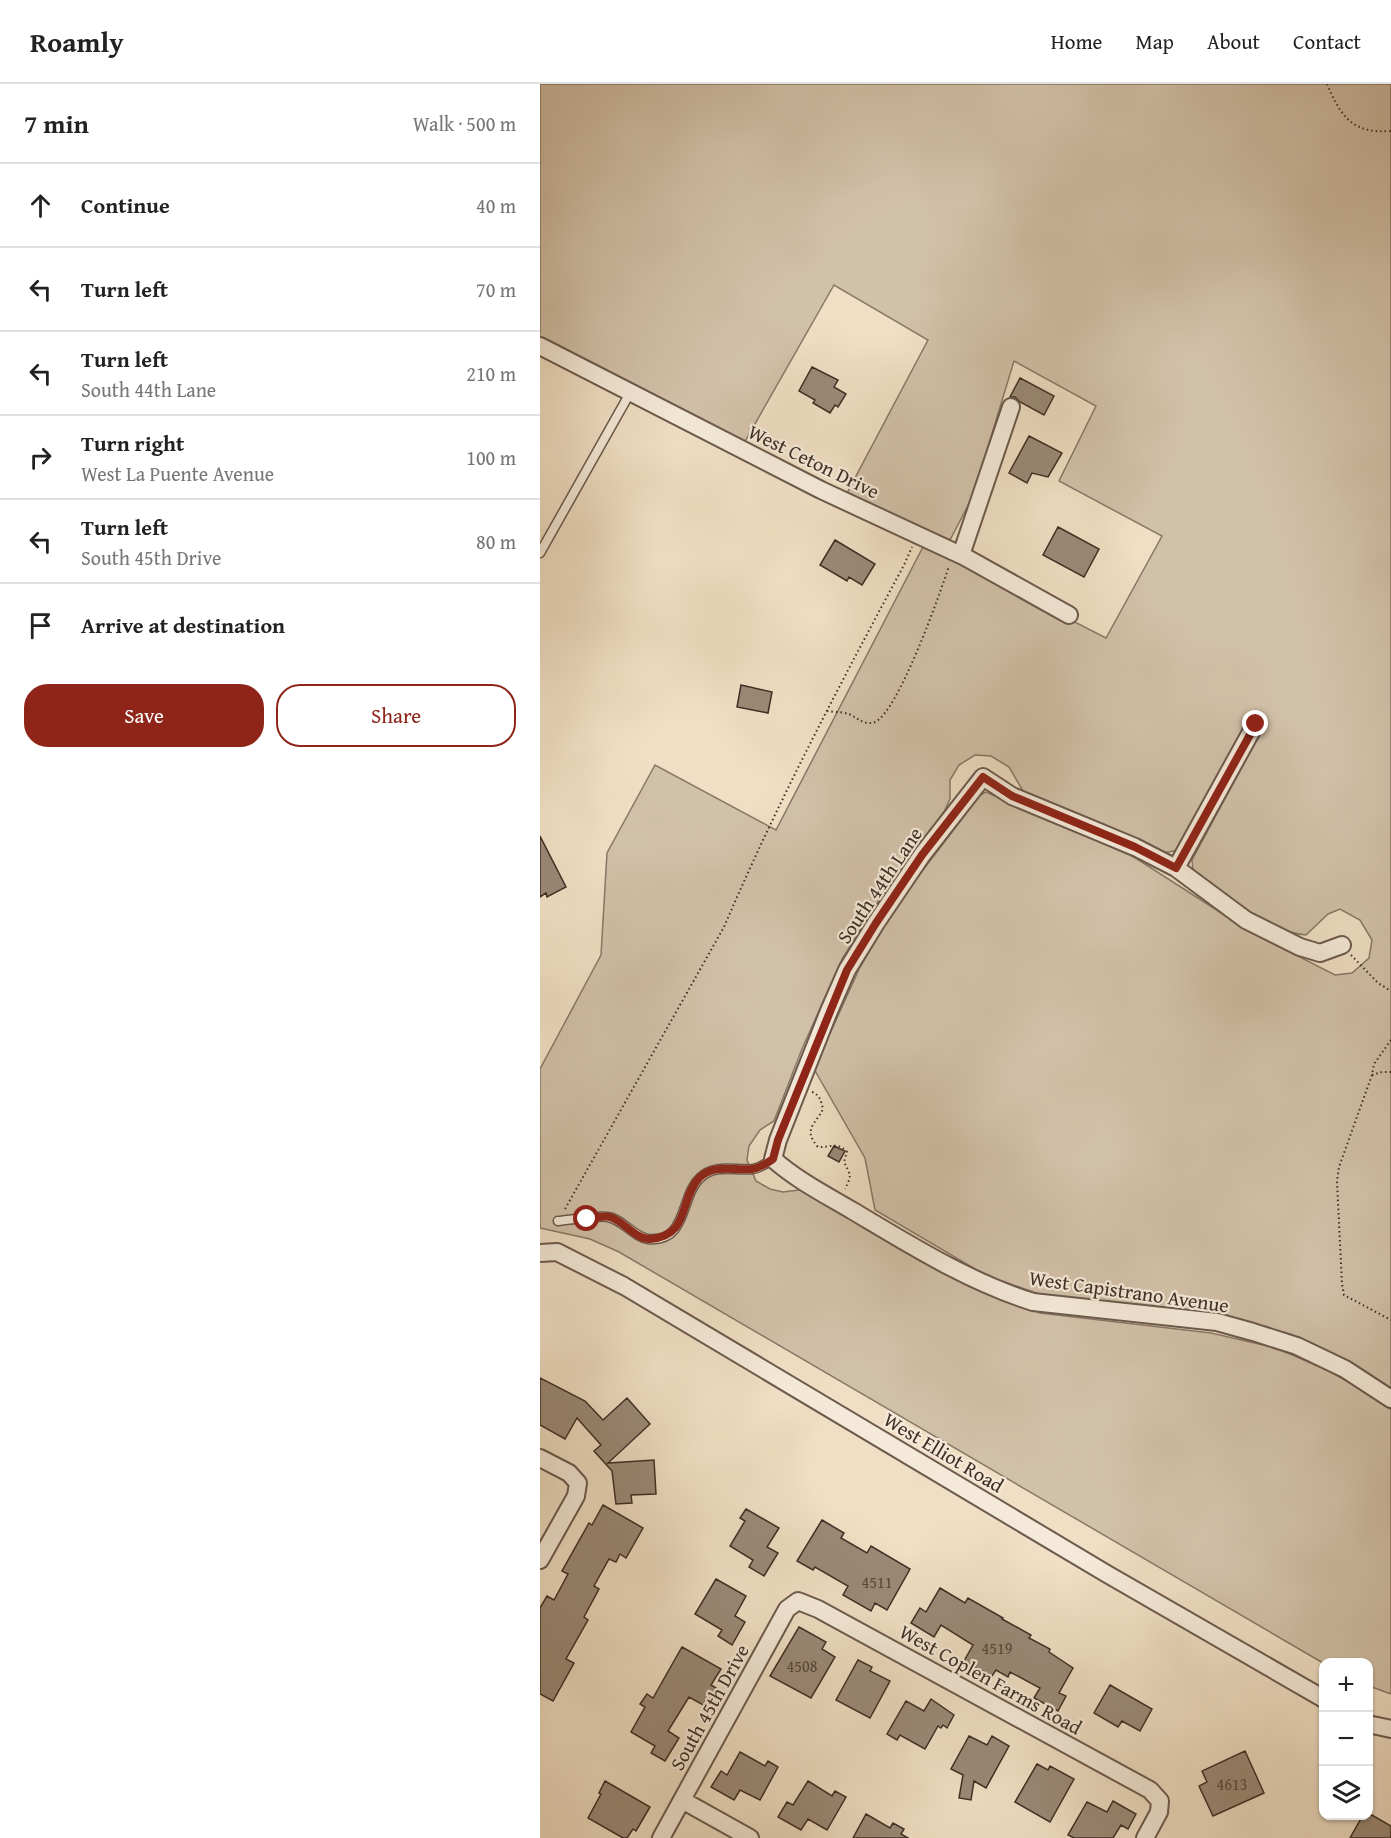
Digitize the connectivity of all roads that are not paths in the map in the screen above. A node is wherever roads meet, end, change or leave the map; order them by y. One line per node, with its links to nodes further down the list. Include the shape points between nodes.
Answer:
1 (540, 346): 2 (street, West Ceton Drive)
2 (630, 393): 4 (lane); 5 (street, West Ceton Drive, via 821,490)
3 (1011, 407): 5 (street)
4 (540, 552)
5 (957, 553): 6 (street, West Ceton Drive)
6 (1069, 615)
7 (1256, 723): 8 (street)
8 (1176, 868): 9 (street, via 1246,920 1300,947 1320,953); 10 (street, South 44th Lane, via 1012,796 983,777 922,855 847,970)
9 (1342, 945)
10 (773, 1159): 11 (lane, via 752,1169 712,1170 700,1178 677,1226 662,1237 647,1239 609,1217); 13 (street, West Capistrano Avenue, via 793,1176 888,1232 1010,1295 1033,1302 1217,1322 1289,1343 1345,1369)
11 (558, 1221)
12 (540, 1253): 17 (street, West Elliot Road, via 557,1252 624,1286)
13 (1391, 1399)
14 (540, 1458): 15 (street, via 569,1473 578,1483 576,1496)
15 (540, 1560)
16 (798, 1601): 20 (street, South 45th Drive, via 787,1609); 23 (street, West Coplen Farms Road, via 818,1608 1150,1790 1160,1801 1160,1812)
17 (1319, 1697)
18 (1373, 1725): 19 (street)
19 (1391, 1729)
20 (682, 1800): 21 (street, South 45th Drive); 22 (street)
21 (661, 1838)
22 (750, 1838)
23 (1145, 1838)

